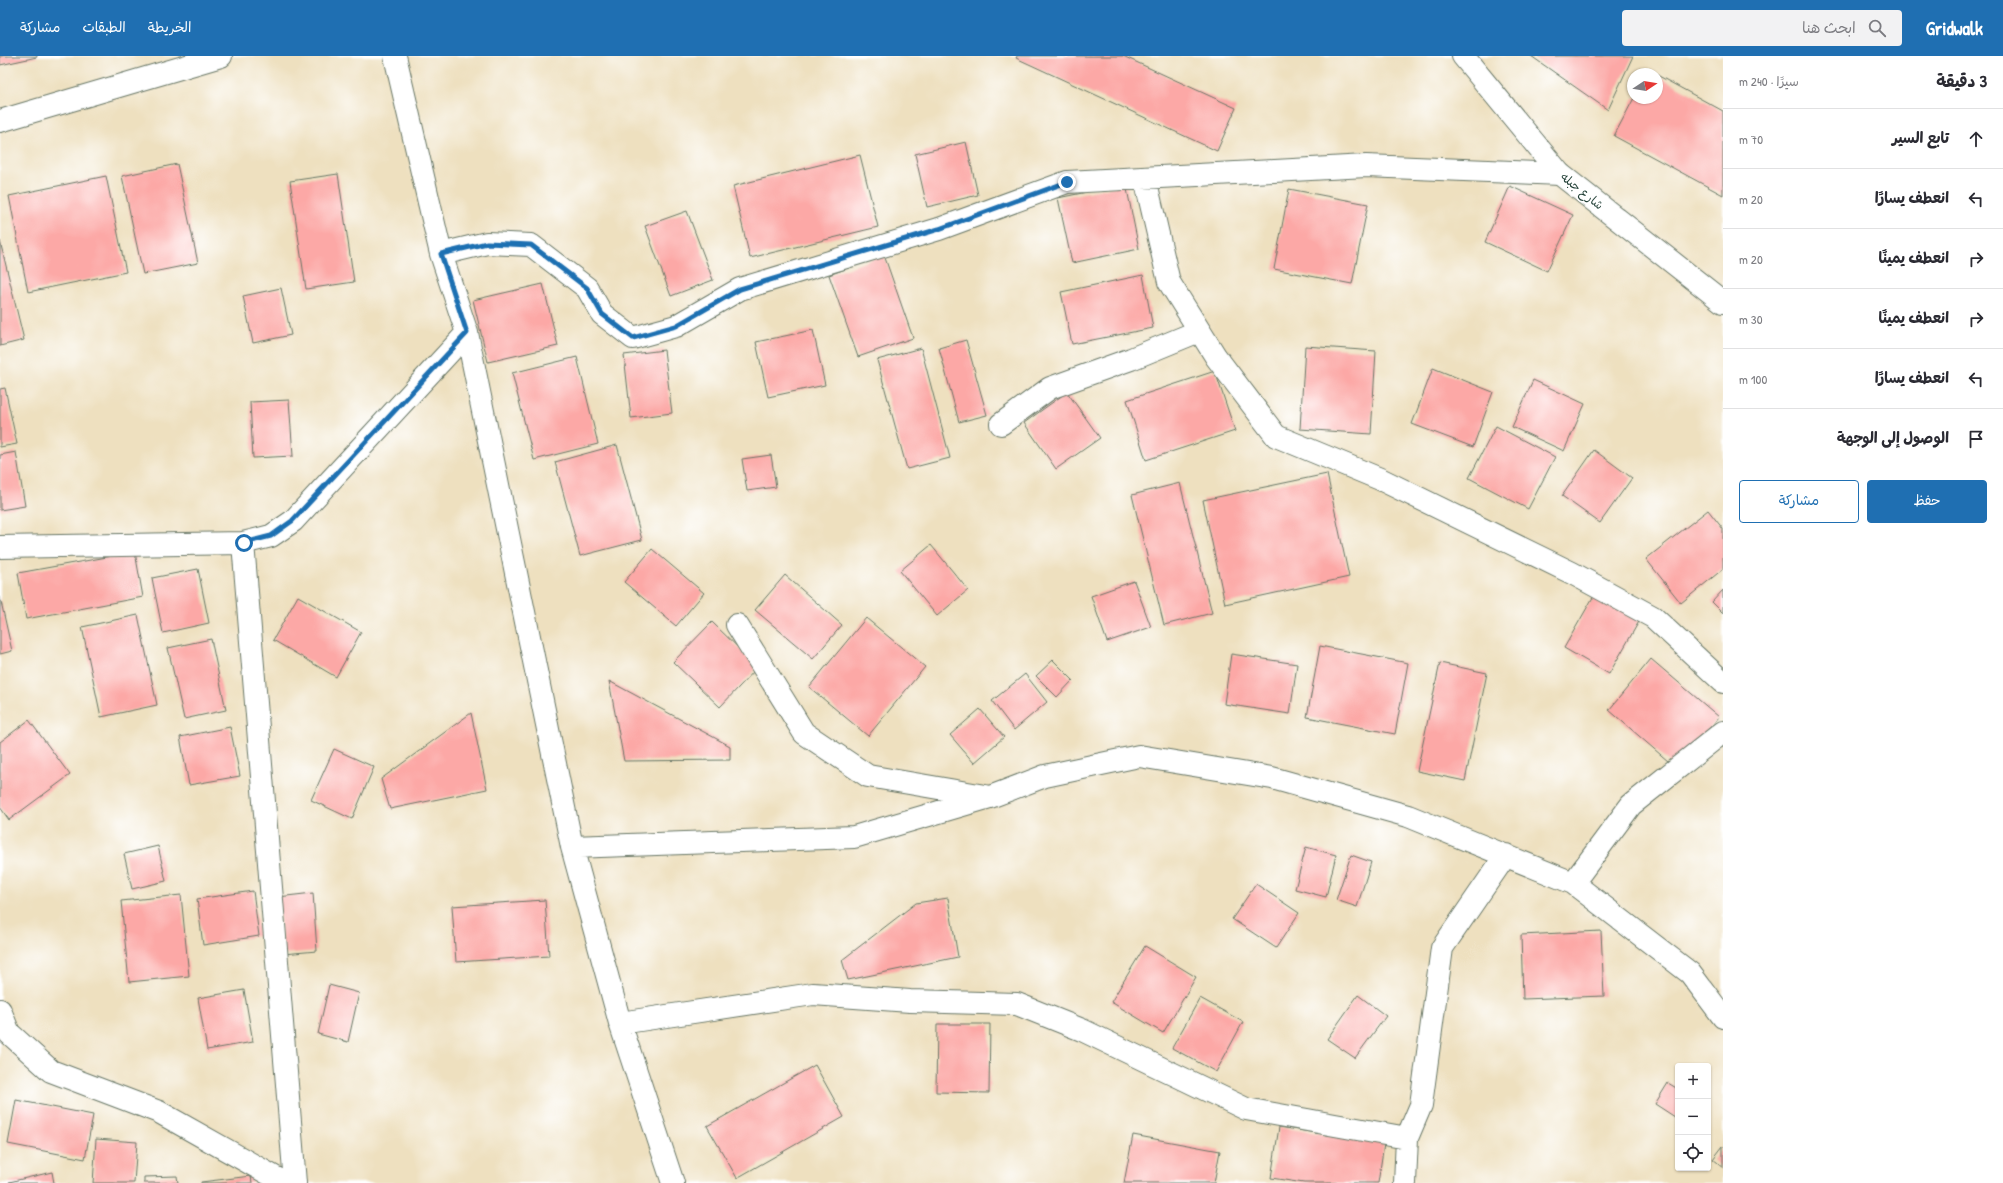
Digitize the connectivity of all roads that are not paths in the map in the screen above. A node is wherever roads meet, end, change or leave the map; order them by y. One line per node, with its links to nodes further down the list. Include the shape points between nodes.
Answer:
1 (221, 56): 4 (street)
2 (395, 56): 7 (street)
3 (1463, 56): 5 (street, شارع جبله)
4 (0, 121)
5 (1560, 174): 6 (street, via 1366,166); 8 (street, شارع جبله)
6 (1145, 178): 7 (street, via 1067,182 939,229 740,289 676,326 633,338 602,314 587,288 531,245 487,243); 9 (street, via 1169,282)
7 (441, 254): 10 (street)
8 (1723, 302)
9 (1199, 331): 11 (street, via 1050,388); 15 (street, via 1276,436 1380,479 1572,573 1653,617)
10 (467, 333): 12 (street, via 292,521 271,536); 18 (street)
11 (1001, 424)
12 (244, 543): 13 (street); 26 (street)
13 (0, 547)
14 (737, 625): 17 (street, via 804,733 868,776)
15 (1723, 682)
16 (1723, 732): 20 (street, via 1631,805)
17 (990, 797): 18 (street, via 854,837); 19 (street, via 1045,776 1139,756 1272,778 1408,816)
18 (572, 847): 23 (street)
19 (1506, 855): 20 (street); 24 (street, via 1442,948 1421,1105)
20 (1573, 883): 22 (street, via 1690,973)
21 (0, 1010): 25 (street, via 9,1032 51,1071 159,1112)
22 (1723, 1017)
23 (620, 1023): 24 (street, via 814,994 910,1001 1017,1004 1082,1030 1246,1109); 27 (street)
24 (1407, 1138): 28 (street)
25 (285, 1183)
26 (295, 1183)
27 (673, 1183)
28 (1405, 1183)

